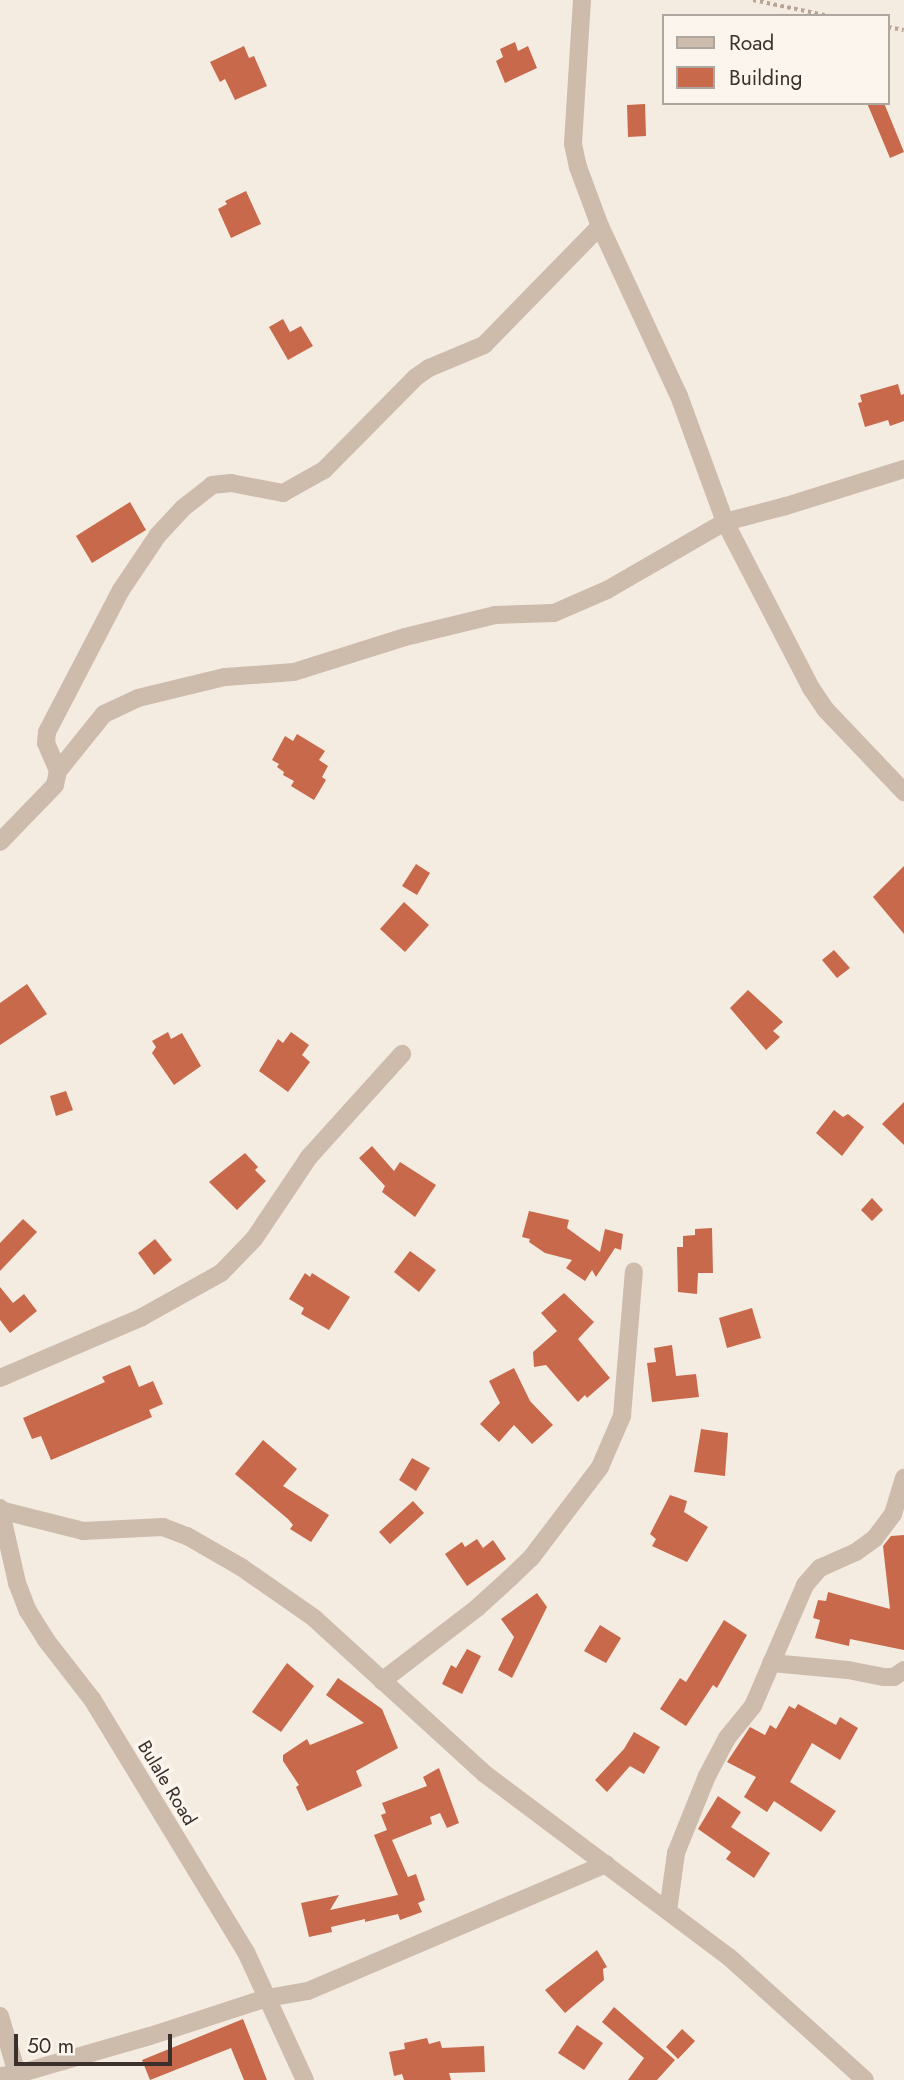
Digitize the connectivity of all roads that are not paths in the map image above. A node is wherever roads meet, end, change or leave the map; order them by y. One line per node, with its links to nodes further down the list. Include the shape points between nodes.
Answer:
1 (582, 0): 2 (street, via 573,145)
2 (600, 226): 4 (street, via 679,396); 5 (street, via 484,345 416,377 324,470 283,493 231,483 212,485 183,508 121,590 47,732 46,743)
3 (904, 469): 4 (street)
4 (724, 522): 5 (street, via 607,590 554,613 495,615 294,672 225,677 138,698 104,714); 6 (street, via 825,709)
5 (58, 771): 7 (street, via 55,785 43,801)
6 (904, 792)
7 (0, 842)
8 (402, 1054): 10 (street, via 309,1157 254,1239 221,1272 142,1317)
9 (634, 1271): 15 (street, via 622,1416 600,1467 531,1558 477,1608)
10 (0, 1378)
11 (904, 1478): 13 (street, via 893,1514 875,1538 812,1574)
12 (0, 1509): 15 (street, via 66,1529 155,1526 187,1536 314,1618); 18 (street, Bulale Road, via 28,1611 112,1731 246,1952)
13 (771, 1663): 14 (street, via 889,1677); 17 (street, via 752,1706 727,1738 707,1776 682,1833)
14 (904, 1671)
15 (382, 1681): 16 (street, via 485,1774)
16 (606, 1864): 17 (street); 18 (street, via 308,1991)
17 (668, 1910): 23 (street, via 729,1957)
18 (267, 1998): 21 (street); 22 (street, Bulale Road)
19 (0, 2016): 21 (street)
20 (0, 2076): 21 (street)
21 (19, 2077)
22 (304, 2080)
23 (865, 2080)

